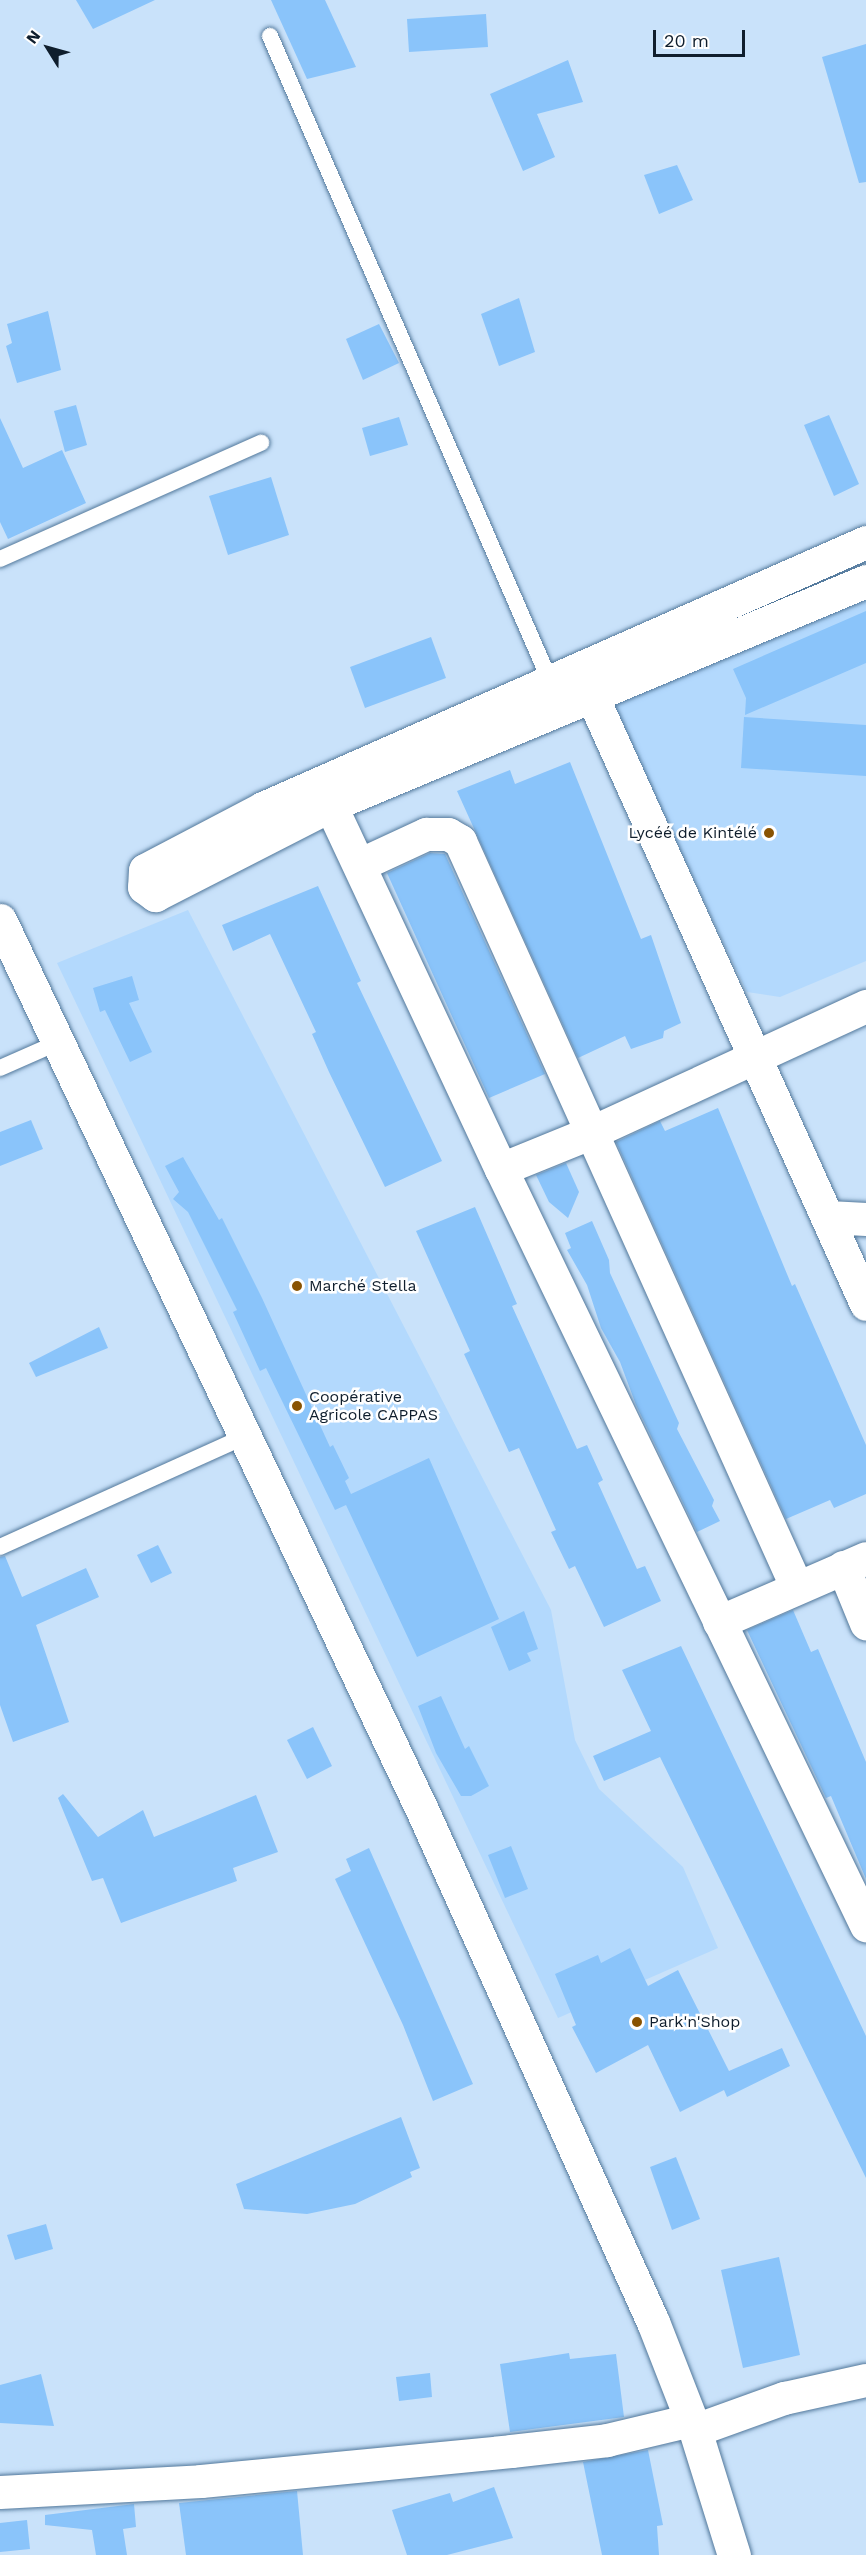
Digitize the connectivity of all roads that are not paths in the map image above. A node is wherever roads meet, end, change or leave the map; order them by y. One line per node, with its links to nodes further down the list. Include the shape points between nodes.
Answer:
1 (270, 36): 6 (lane)
2 (261, 443): 4 (lane)
3 (866, 542): 7 (main road)
4 (0, 559)
5 (866, 581): 7 (main road)
6 (550, 681): 7 (main road); 8 (main road)
7 (585, 681): 8 (main road); 13 (main road)
8 (326, 794): 8 (main road, via 263,808 145,870 144,887 155,895); 9 (main road)
9 (361, 864): 15 (main road, via 426,834 448,834 459,841); 16 (main road)
10 (0, 920): 12 (main road)
11 (866, 1006): 13 (main road)
12 (59, 1042): 14 (lane); 20 (main road)
13 (753, 1057): 15 (main road); 17 (main road)
14 (0, 1068)
15 (592, 1132): 16 (main road); 23 (main road)
16 (501, 1169): 24 (main road)
17 (828, 1217): 18 (main road); 19 (main road)
18 (866, 1219)
19 (866, 1304)
20 (246, 1436): 21 (lane); 28 (main road, via 433,1833 653,2322)
21 (0, 1547)
22 (854, 1563): 23 (main road); 25 (main road)
23 (796, 1588): 24 (main road)
24 (718, 1622): 26 (main road)
25 (866, 1623)
26 (866, 1925)
27 (866, 2380): 28 (main road, via 784,2398)
28 (693, 2425): 29 (main road, via 511,2451 201,2481); 30 (main road)
29 (0, 2493)
30 (734, 2555)

